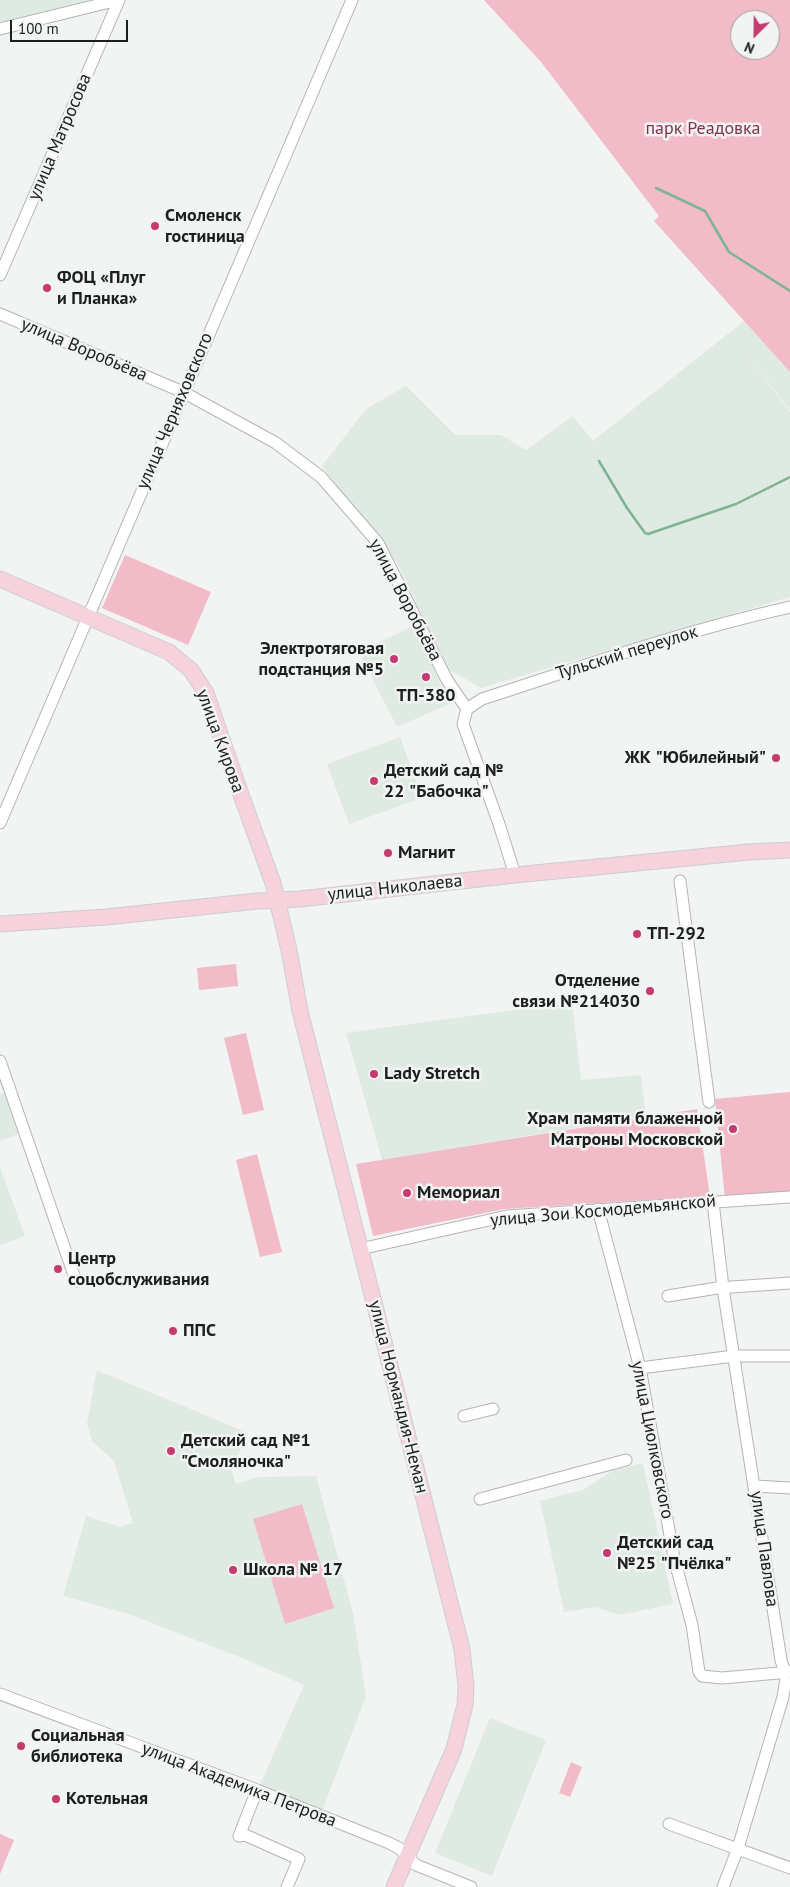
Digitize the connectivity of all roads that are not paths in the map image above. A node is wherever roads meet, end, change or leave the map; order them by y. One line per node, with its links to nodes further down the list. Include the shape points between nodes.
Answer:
1 (119, 0): 3 (street); 4 (street, улица Матросова)
2 (352, 0): 6 (street, улица Черняховского)
3 (0, 30)
4 (0, 275)
5 (0, 314): 6 (street, улица Воробьёва)
6 (183, 392): 9 (street, улица Черняховского); 10 (street, улица Воробьёва, via 276,443 321,476 378,543 447,680)
7 (0, 579): 9 (main road, улица Кирова)
8 (790, 606): 10 (street, Тульский переулок, via 665,640 482,699)
9 (88, 616): 11 (street, улица Черняховского); 15 (main road, улица Кирова, via 169,652 191,670 206,693)
10 (467, 709): 13 (street, via 463,724)
11 (0, 823)
12 (790, 850): 13 (main road, улица Николаева)
13 (515, 875): 15 (main road, улица Николаева)
14 (677, 881): 18 (street)
15 (278, 900): 16 (main road, улица Николаева); 22 (main road, улица Нормандия-Неман, via 300,1011)
16 (0, 924)
17 (0, 1061): 23 (street)
18 (706, 1102)
19 (790, 1197): 20 (street, улица Зои Космодемьянской)
20 (713, 1202): 21 (street, улица Зои Космодемьянской); 25 (street, улица Павлова)
21 (598, 1209): 22 (street, улица Зои Космодемьянской, via 507,1216); 29 (street, улица Циолковского)
22 (360, 1249): 41 (main road, улица Нормандия-Неман, via 460,1639 466,1686 465,1705 454,1749)
23 (76, 1281)
24 (790, 1282): 25 (street)
25 (723, 1288): 26 (street); 27 (street, улица Павлова)
26 (668, 1296)
27 (734, 1356): 28 (street); 29 (street); 33 (street, улица Павлова)
28 (790, 1356)
29 (640, 1368): 36 (street, улица Циолковского, via 674,1558 692,1625 699,1672 702,1676 715,1678)
30 (493, 1409): 31 (street)
31 (464, 1416)
32 (626, 1460): 35 (street)
33 (755, 1486): 34 (street); 36 (street, улица Павлова, via 780,1660)
34 (790, 1488)
35 (480, 1499)
36 (788, 1672): 40 (street, улица Павлова)
37 (0, 1694): 38 (street, улица Академика Петрова)
38 (257, 1790): 41 (street, улица Академика Петрова, via 390,1843); 43 (street, via 239,1836 245,1835 299,1859)
39 (669, 1824): 40 (street)
40 (738, 1848): 42 (street); 46 (street, улица Павлова)
41 (407, 1858): 44 (main road, улица Нормандия-Неман); 45 (street, улица Академика Петрова)
42 (790, 1868)
43 (287, 1887)
44 (394, 1887)
45 (471, 1887)
46 (723, 1887)

